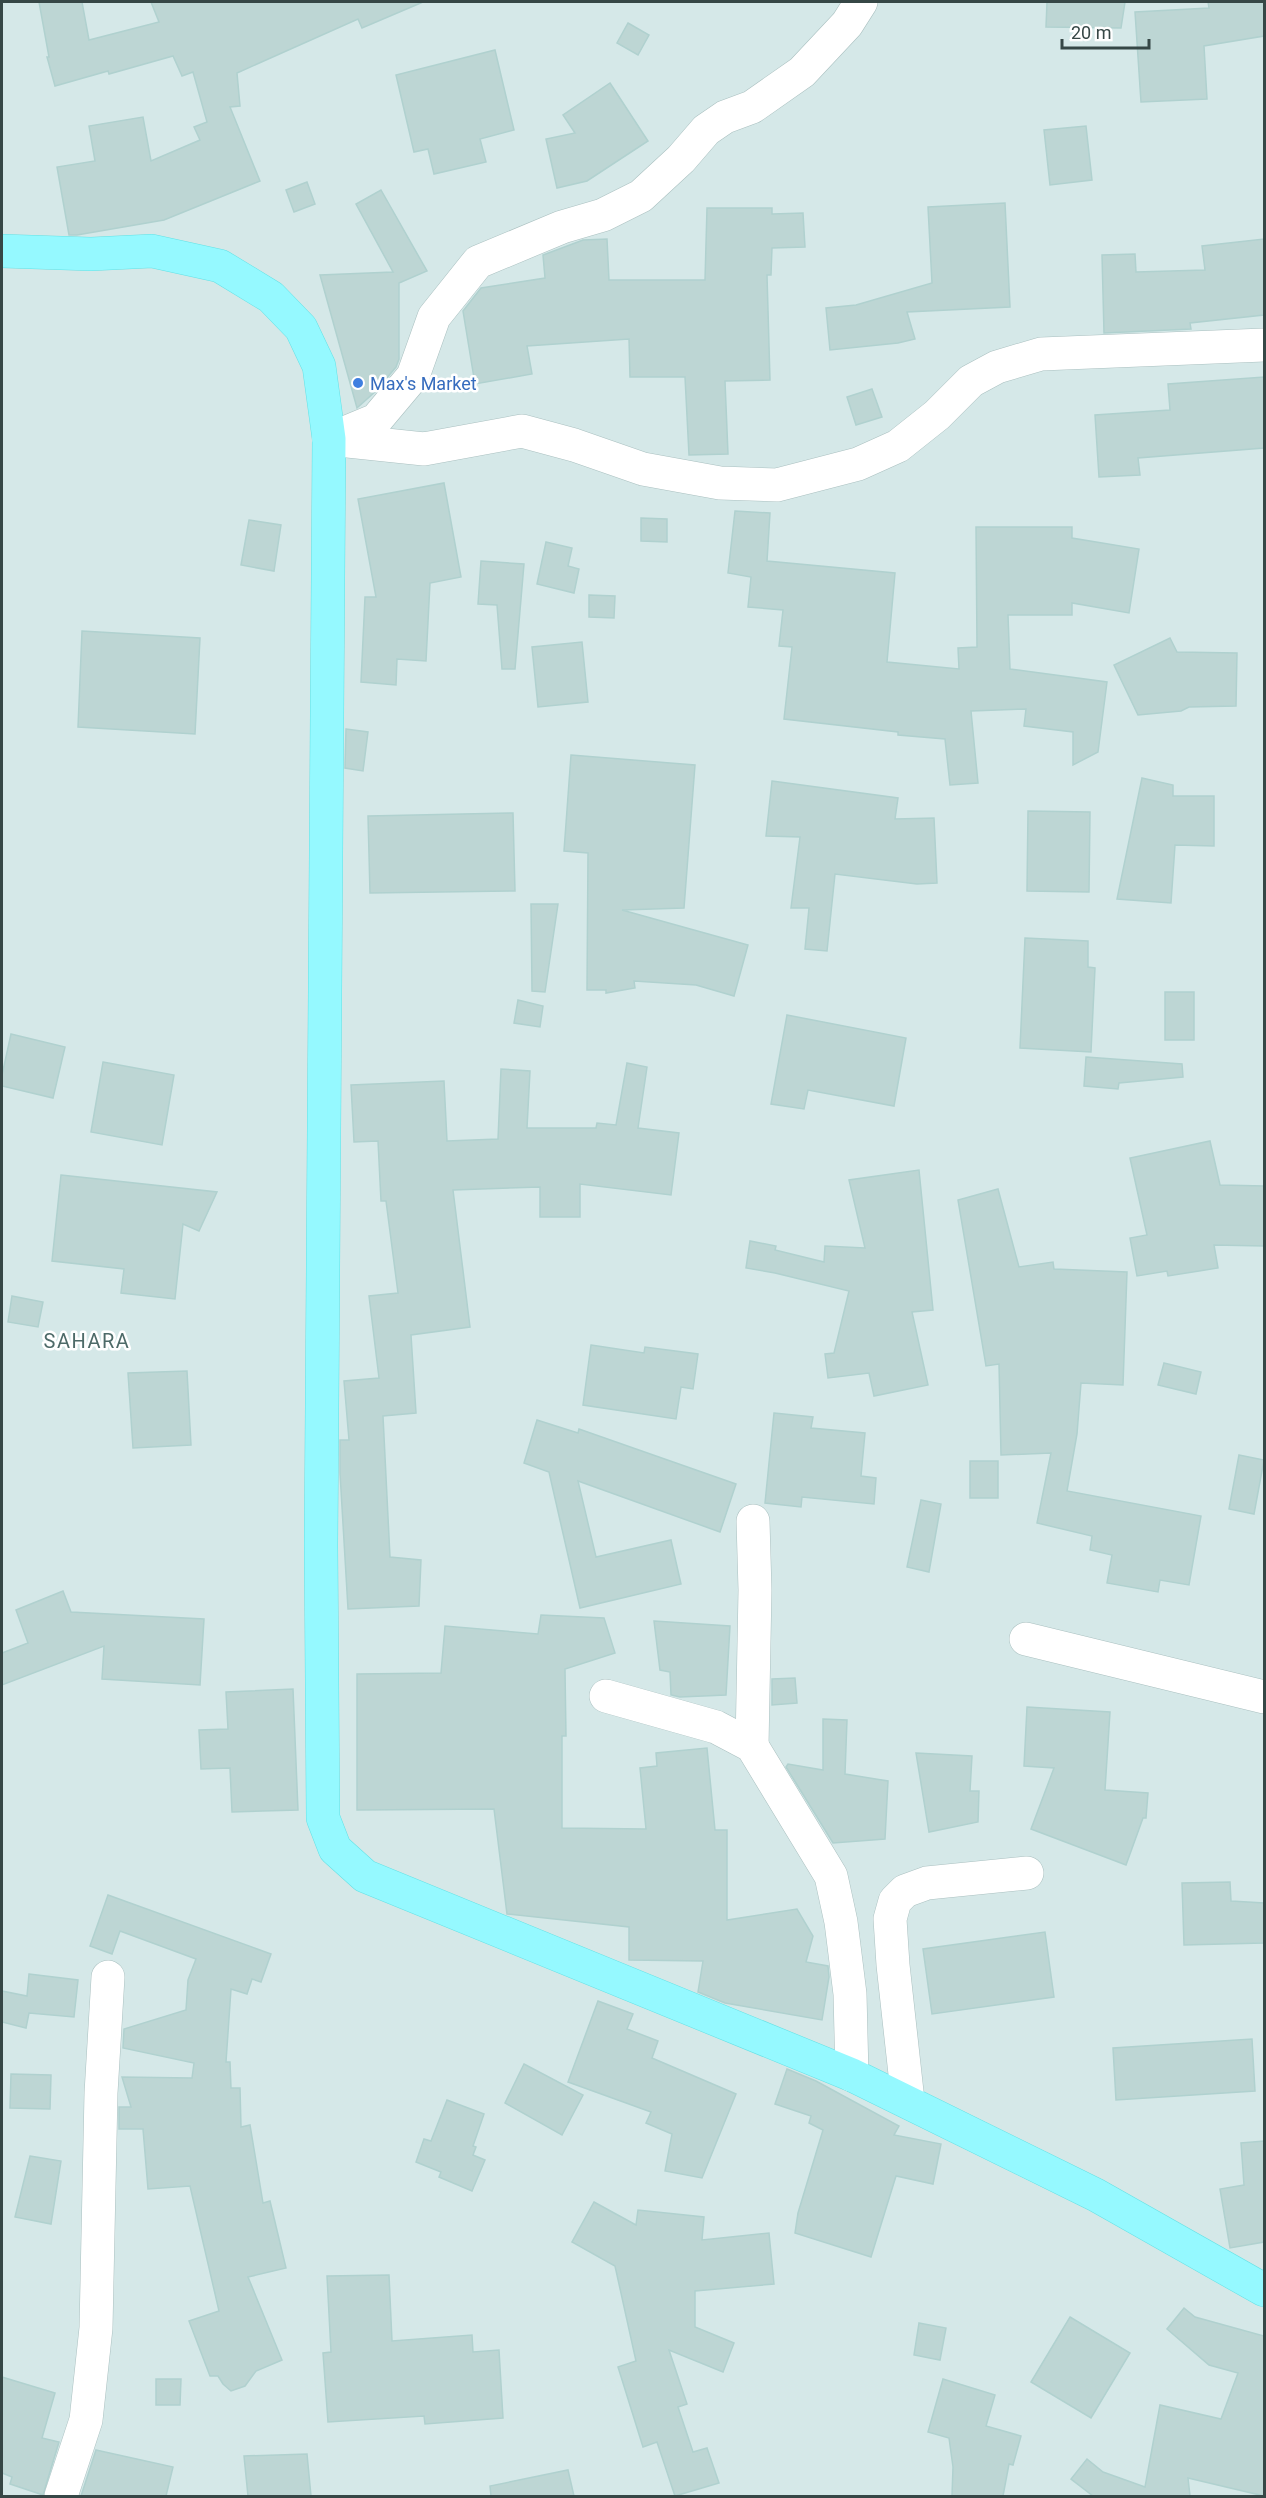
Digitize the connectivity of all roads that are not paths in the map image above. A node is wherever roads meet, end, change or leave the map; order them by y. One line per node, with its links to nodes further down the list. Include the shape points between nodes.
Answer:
1 (861, 2): 4 (street, via 847,24 802,72 752,107 724,117 706,130 641,196 603,215 562,227 478,262 434,317 412,376 376,420)
2 (2, 251): 4 (main road, via 152,251 220,266 271,297 302,328 320,366)
3 (1264, 345): 4 (street, via 1041,354 997,367 971,381 898,446 858,464 777,485 720,483 643,469 522,431 424,449)
4 (329, 439): 12 (main road, via 321,1545 323,1818 335,1850 365,1876)
5 (753, 1521): 9 (street)
6 (1026, 1639): 8 (street)
7 (606, 1696): 9 (street, via 716,1727)
8 (1264, 1697)
9 (752, 1746): 12 (street, via 831,1876 850,1994)
10 (1027, 1873): 13 (street, via 927,1883 905,1891 894,1901 890,1919 893,1965)
11 (108, 1977): 15 (street, via 101,2093 96,2328 86,2420)
12 (852, 2075): 13 (main road)
13 (908, 2101): 14 (main road, via 1096,2195)
14 (1264, 2290)
15 (61, 2496)

